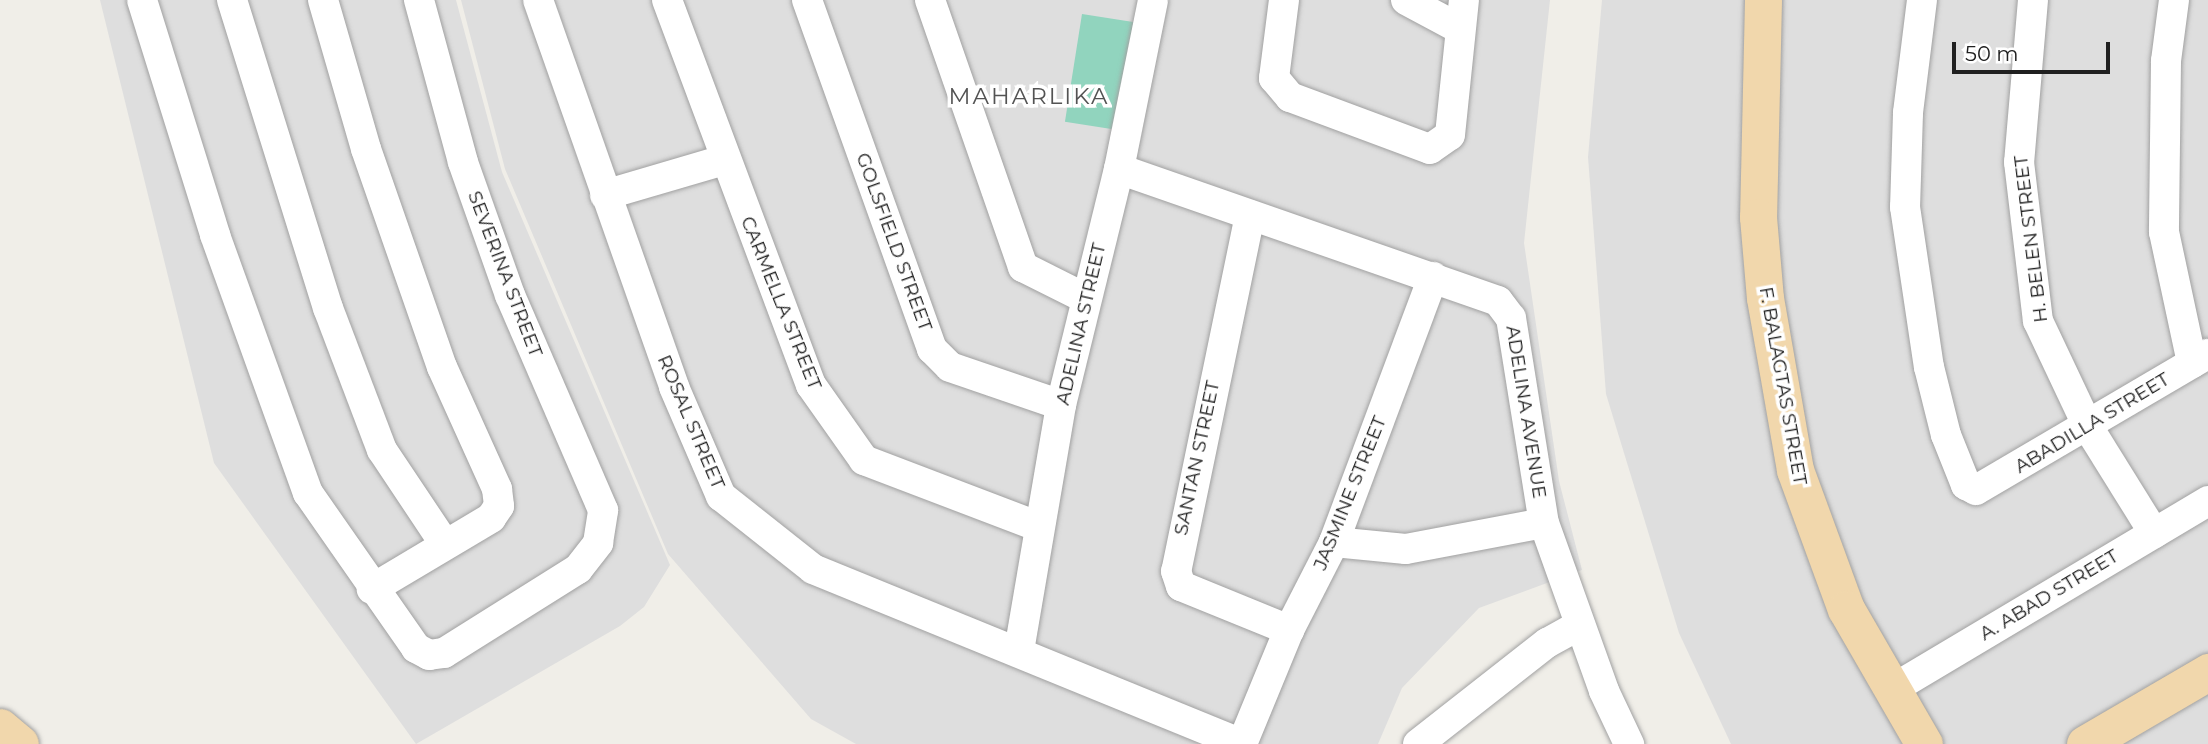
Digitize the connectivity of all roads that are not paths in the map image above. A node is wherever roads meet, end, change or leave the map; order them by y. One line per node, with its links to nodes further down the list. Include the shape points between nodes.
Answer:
1 (142, 0): 32 (street, via 215,235 308,493)
2 (232, 0): 31 (street, via 328,308 382,450)
3 (323, 0): 31 (street, via 366,149 442,368 497,489 499,506 491,518)
4 (419, 0): 32 (street, SEVERINA STREET, via 463,162 510,295 603,510 598,543 578,569 444,653 429,655 415,648)
5 (538, 0): 19 (street, ROSAL STREET)
6 (667, 0): 17 (street, CARMELLA STREET)
7 (807, 0): 24 (street, GOLSFIELD STREET, via 939,360)
8 (930, 0): 22 (street, via 1023,267)
9 (1153, 0): 18 (street, ADELINA STREET)
10 (1284, 0): 16 (street, via 1274,78 1290,97 1430,149 1450,135)
11 (1406, 0): 16 (street)
12 (1763, 0): 37 (main road, F. BALAGTAS STREET, via 1756,186 1765,298 1795,470 1846,609)
13 (1922, 0): 25 (street, ABADILLA STREET, via 1908,113 1905,207 1916,303 1956,468 1976,490)
14 (2033, 0): 25 (street, H. BELEN STREET, via 2019,162 2038,321)
15 (2174, 0): 23 (street, via 2166,61 2164,232)
16 (1462, 14)
17 (724, 160): 19 (street); 28 (street, CARMELLA STREET, via 811,385 864,460)
18 (1119, 169): 20 (street, ADELINA AVENUE); 22 (street, ADELINA STREET)
19 (605, 195): 35 (street, ROSAL STREET, via 674,387 721,496 813,569)
20 (1250, 215): 21 (street, ADELINA AVENUE); 34 (street, SANTAN STREET, via 1176,571 1181,586)
21 (1433, 276): 27 (street, ADELINA AVENUE, via 1498,301 1511,318); 30 (street, JASMINE STREET)
22 (1085, 298): 24 (street, ADELINA STREET)
23 (2200, 359): 25 (street, ABADILLA STREET)
24 (1061, 405): 28 (street, ADELINA STREET)
25 (2088, 427): 29 (street, H. BELEN STREET)
26 (2208, 501): 29 (street, A. ABAD STREET)
27 (1544, 523): 30 (street, via 1406,549); 33 (street, ADELINA AVENUE)
28 (1039, 527): 35 (street, ADELINA STREET)
29 (2154, 533): 37 (street, A. ABAD STREET)
30 (1334, 541): 34 (street, JASMINE STREET)
31 (443, 543): 32 (street)
32 (372, 589)
33 (1579, 625): 39 (street, ADELINA AVENUE); 42 (street, via 1547,643)
34 (1289, 630): 41 (street, JASMINE STREET)
35 (1019, 651): 41 (street, ROSAL STREET)
36 (2208, 672): 44 (main road)
37 (1891, 690): 43 (main road, F. BALAGTAS STREET)
38 (0, 727): 40 (main road)
39 (1624, 742)
40 (20, 744)
41 (1241, 744)
42 (1418, 744)
43 (1924, 744)
44 (2085, 744)

